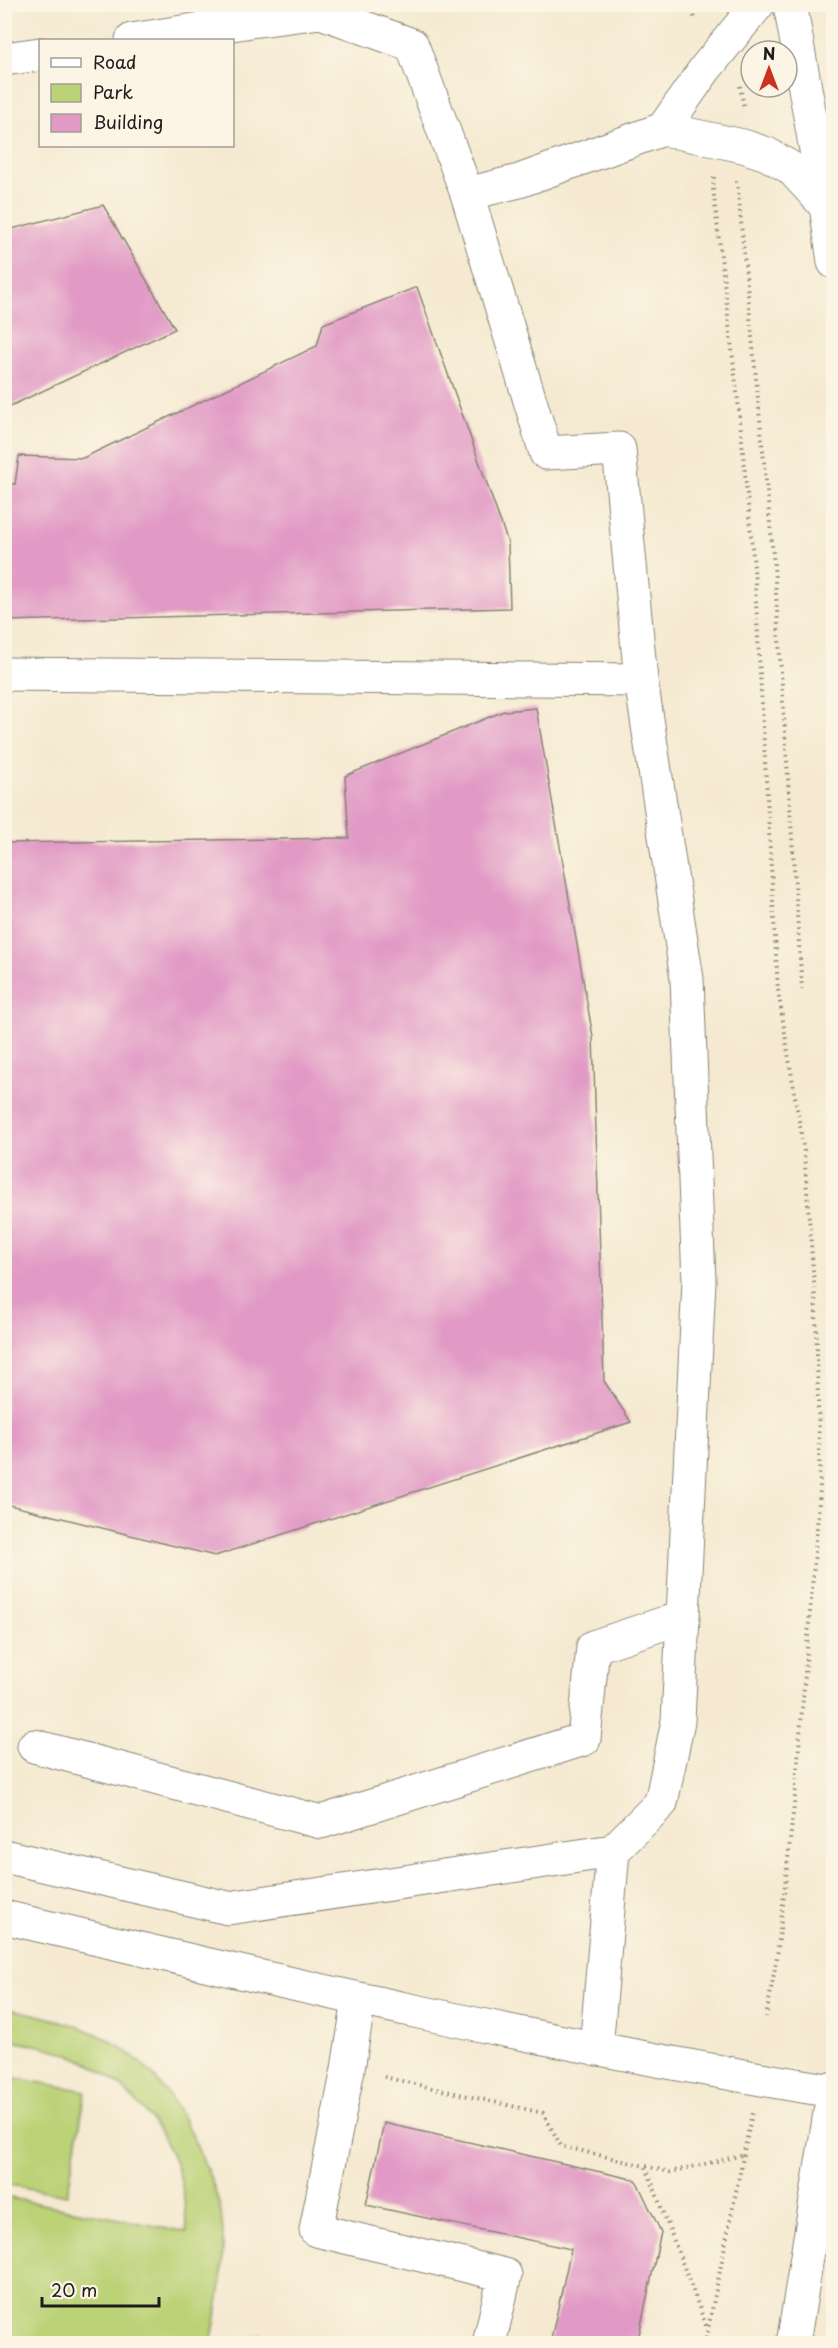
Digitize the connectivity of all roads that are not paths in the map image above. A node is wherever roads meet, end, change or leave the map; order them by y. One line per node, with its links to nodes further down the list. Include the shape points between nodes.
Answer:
1 (758, 4): 6 (main road)
2 (790, 4): 7 (main road)
3 (138, 39): 8 (main road, via 321,12 412,45)
4 (39, 54): 5 (main road)
5 (4, 58)
6 (663, 129): 8 (main road, via 519,181); 9 (main road, via 767,154 791,168)
7 (824, 130): 9 (main road)
8 (467, 194): 12 (main road, via 546,453 619,449)
9 (826, 206): 10 (main road)
10 (834, 262)
11 (4, 674): 12 (main road)
12 (641, 680): 13 (main road, via 687,979 699,1281)
13 (683, 1617): 14 (main road, via 593,1647 584,1739 321,1822); 15 (main road, via 678,1721 661,1803)
14 (34, 1746)
15 (613, 1851): 16 (main road, via 228,1908); 19 (main road)
16 (4, 1856)
17 (4, 1917): 18 (main road)
18 (359, 2000): 19 (main road); 21 (main road, via 316,2230 505,2275)
19 (596, 2049): 20 (main road, via 717,2073)
20 (833, 2090): 22 (main road)
21 (489, 2343)
22 (793, 2343)

